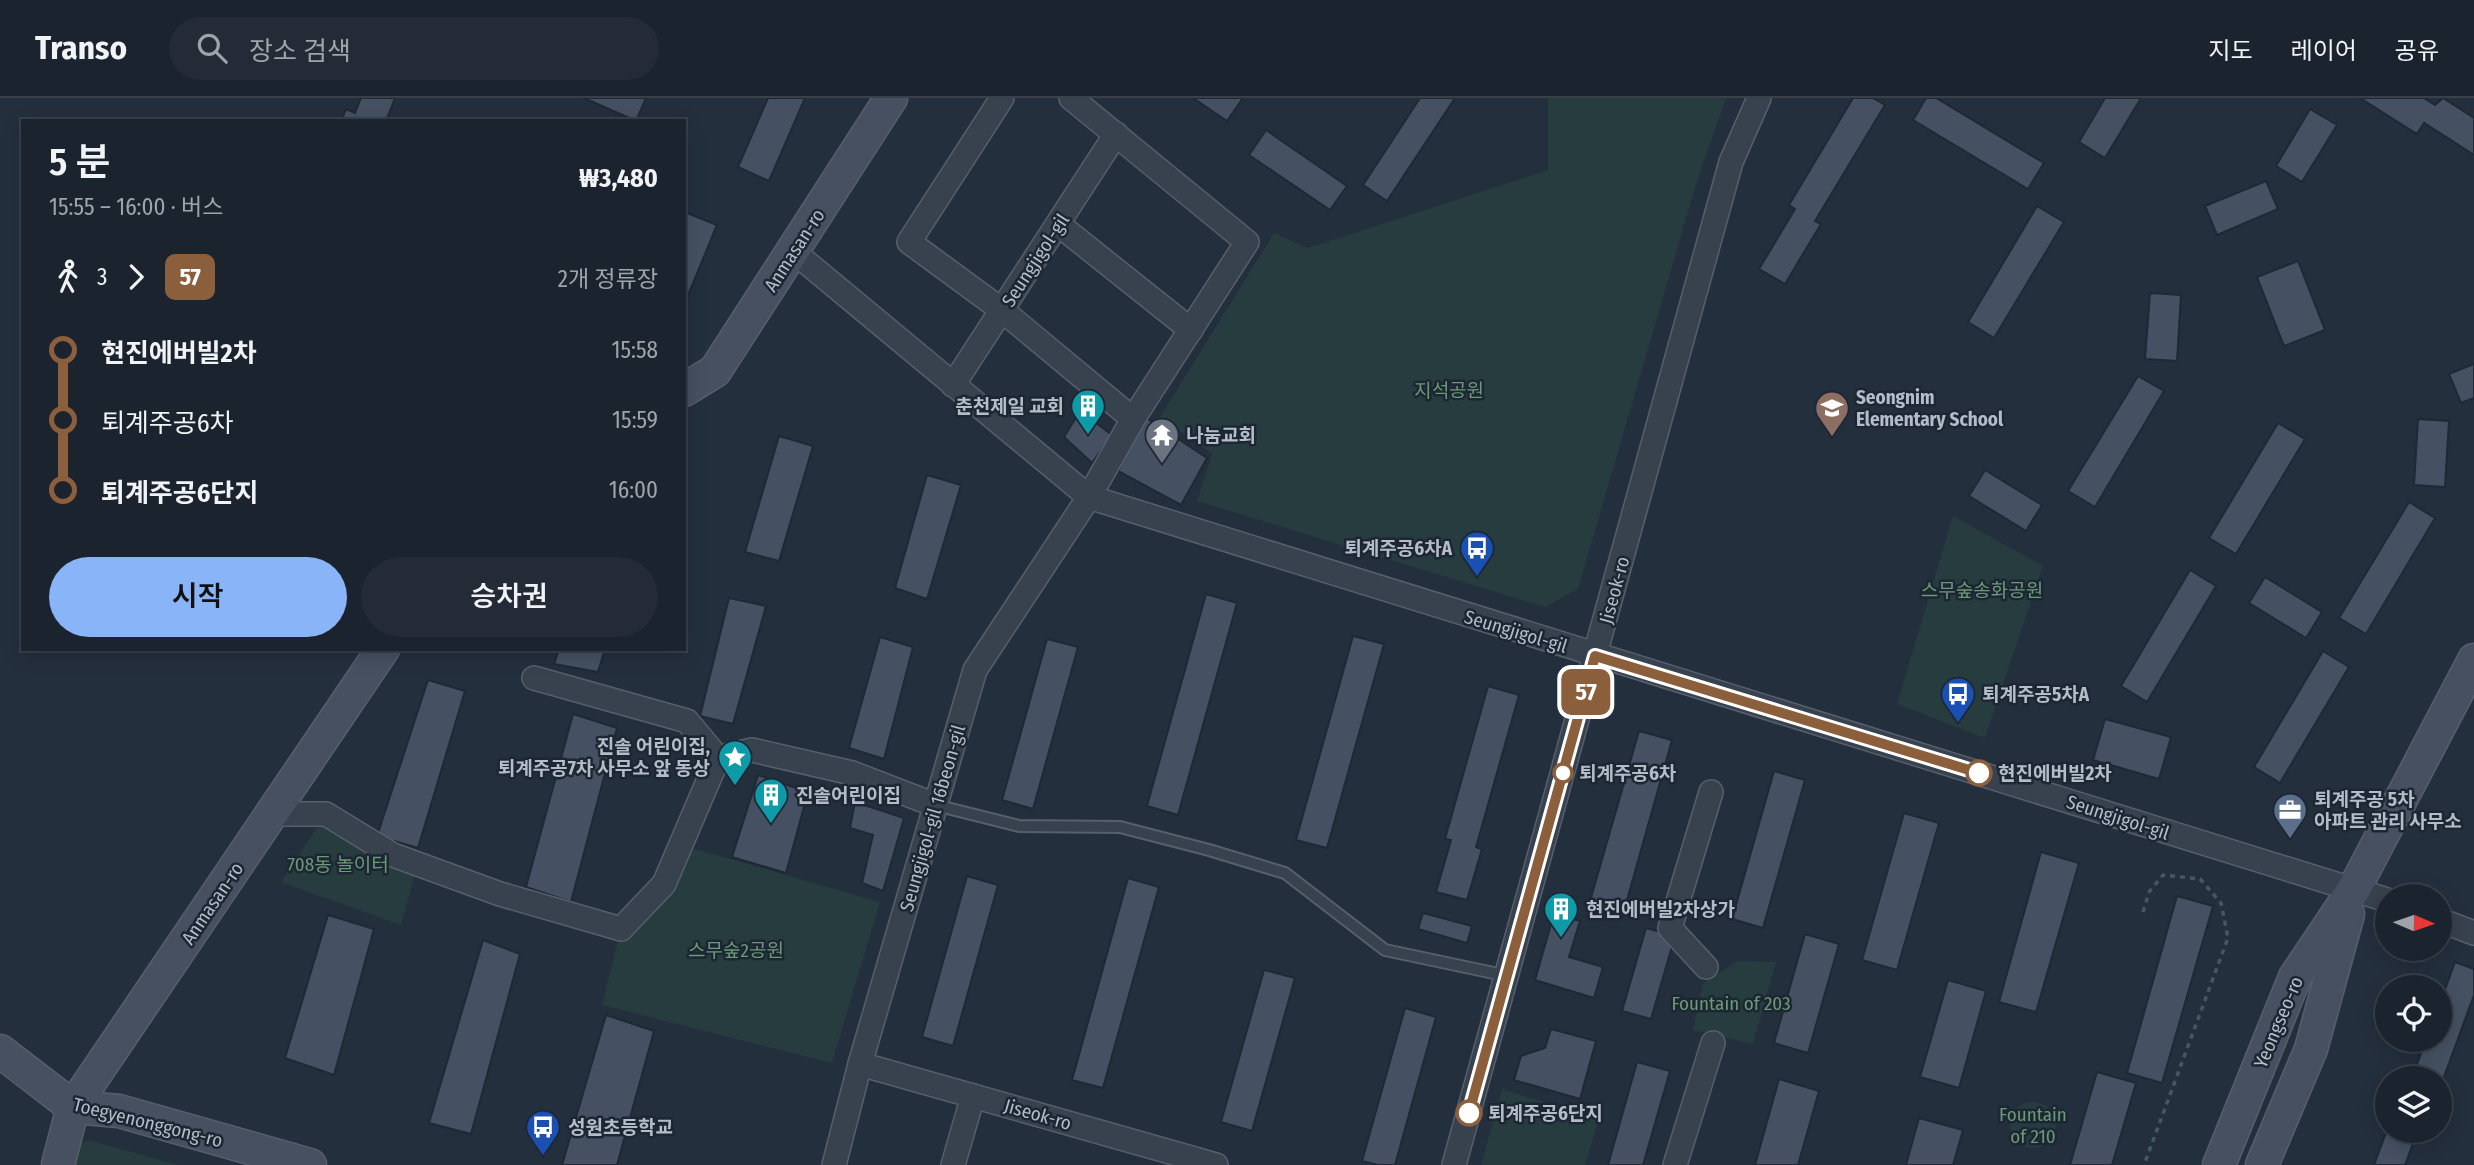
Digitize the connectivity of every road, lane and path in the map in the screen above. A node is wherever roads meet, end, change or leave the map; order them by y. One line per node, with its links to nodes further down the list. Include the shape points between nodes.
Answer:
1 (891, 98): 7 (street, Anmasan-ro)
2 (1002, 98): 8 (street, via 909,242)
3 (1071, 98): 5 (street)
4 (1759, 98): 15 (street, Jiseok-ro, via 1731,162)
5 (1116, 134): 6 (street, Seungjigol-gil); 9 (street, Seungjigol-gil 16beon-gil, via 1247,242)
6 (1058, 224): 8 (street, Seungjigol-gil); 9 (street)
7 (794, 252): 10 (street, Seungjigol-gil); 11 (street, Anmasan-ro, via 715,370)
8 (1003, 311): 10 (street, Seungjigol-gil); 12 (street)
9 (1191, 330): 12 (street, Seungjigol-gil 16beon-gil)
10 (953, 385): 13 (street, Seungjigol-gil)
11 (686, 389)
12 (1133, 419): 13 (street, Seungjigol-gil 16beon-gil)
13 (1089, 497): 15 (street, Seungjigol-gil); 20 (street, Seungjigol-gil 16beon-gil, via 975,670)
14 (382, 651): 21 (street, Anmasan-ro)
15 (1595, 656): 22 (street, Seungjigol-gil); 28 (street, Jiseok-ro)
16 (2474, 660): 22 (street, Yeongseo-ro)
17 (534, 678): 18 (street, via 687,721)
18 (718, 758): 20 (street, via 752,750 852,773); 21 (street, via 664,884 621,929 500,894 393,855 326,814)
19 (1710, 792): 27 (street, via 1670,928)
20 (935, 805): 28 (lane, via 1019,826 1120,827 1209,850 1285,873 1385,950); 33 (street, Seungjigol-gil 16beon-gil)
21 (272, 814): 35 (street, Anmasan-ro)
22 (2354, 889): 23 (street, Seungjigol-gil); 29 (street, Yeongseo-ro, via 2295,977); 31 (street, Yeongseo-ro)
23 (2375, 896)
24 (2143, 912): 44 (path, via 2149,891 2163,875 2200,879 2221,903 2228,938)
25 (2452, 925): 26 (street)
26 (2474, 933)
27 (1706, 967)
28 (1508, 976): 42 (street, Jiseok-ro)
29 (2274, 1032): 31 (street, via 2295,1026); 45 (street, Yeongseo-ro)
30 (1713, 1043): 43 (street)
31 (2311, 1049): 46 (street, Yeongseo-ro)
32 (0, 1051): 35 (street, Toegyenonggong-ro)
33 (860, 1064): 34 (street, Jiseok-ro); 39 (street, Seungjigol-gil 16beon-gil)
34 (973, 1096): 36 (street, Jiseok-ro); 40 (street)
35 (73, 1107): 37 (street, Anmasan-ro); 38 (street, Toegyenonggong-ro, via 119,1111)
36 (1190, 1161): 41 (street, Jiseok-ro)
37 (58, 1165)
38 (310, 1165)
39 (834, 1165)
40 (953, 1165)
41 (1216, 1165)
42 (1454, 1165)
43 (1675, 1165)
44 (2144, 1165)
45 (2219, 1165)
46 (2262, 1165)

